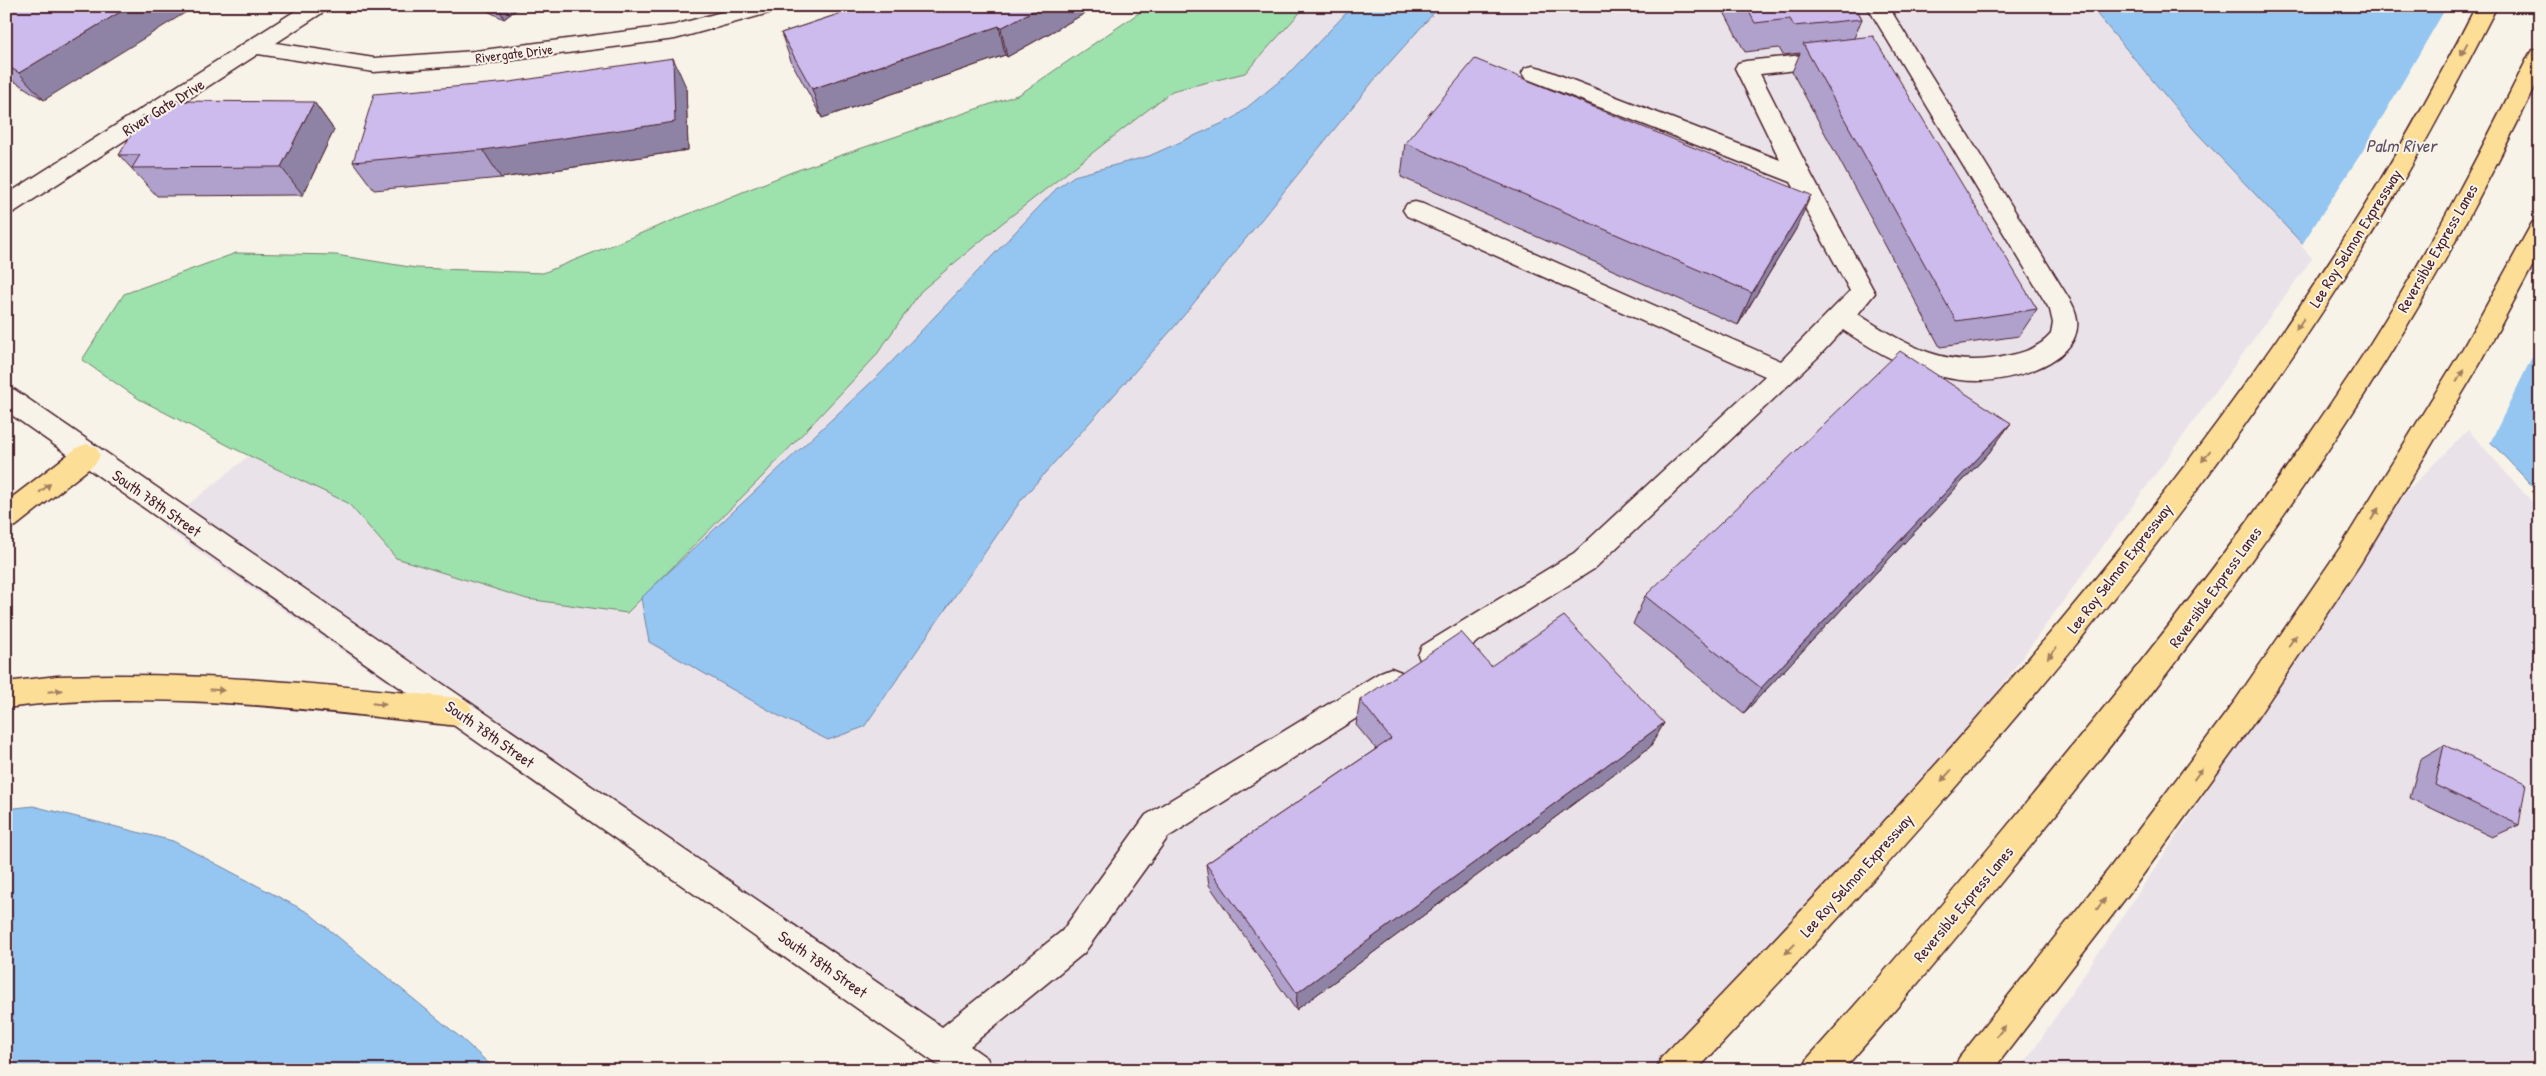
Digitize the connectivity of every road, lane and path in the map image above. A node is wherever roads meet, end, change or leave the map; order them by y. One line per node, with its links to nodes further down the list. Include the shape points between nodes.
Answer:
1 (318, 6): 5 (street, River Gate Drive)
2 (769, 6): 5 (street, Rivergate Drive, via 675,32 466,59 374,65)
3 (1877, 6): 13 (street, via 1894,52 2062,310 2066,329 2053,349 2038,358 1979,371 1938,366 1915,359)
4 (2487, 6): 22 (highway, Lee Roy Selmon Expressway, one-way to 22, via 2399,168 2315,302 2236,417 2126,561 1976,742 1814,924)
5 (257, 47): 10 (street, River Gate Drive)
6 (2540, 54): 23 (highway, Reversible Express Lanes, via 2489,158 2421,280 2355,387 2273,508 2160,662 2017,840)
7 (1855, 56): 9 (street, via 1746,68)
8 (1533, 74): 9 (street)
9 (1800, 176): 13 (street, via 1863,293)
10 (6, 206)
11 (1415, 210): 14 (street)
12 (2540, 229): 24 (highway, one-way to 12, via 2126,872 2244,711 2350,556 2467,363)
13 (1841, 316): 14 (street)
14 (1784, 374): 20 (street, via 1584,561 1157,826 1073,942)
15 (6, 397): 16 (street, South 78th Street)
16 (87, 455): 17 (highway, one-way to 16); 19 (street, South 78th Street)
17 (6, 518)
18 (6, 695): 19 (highway, one-way to 19, via 90,688 185,689 277,693)
19 (458, 712): 20 (street, South 78th Street)
20 (943, 1047): 21 (street, South 78th Street)
21 (975, 1070)
22 (1673, 1070)
23 (1820, 1070)
24 (1970, 1070)

